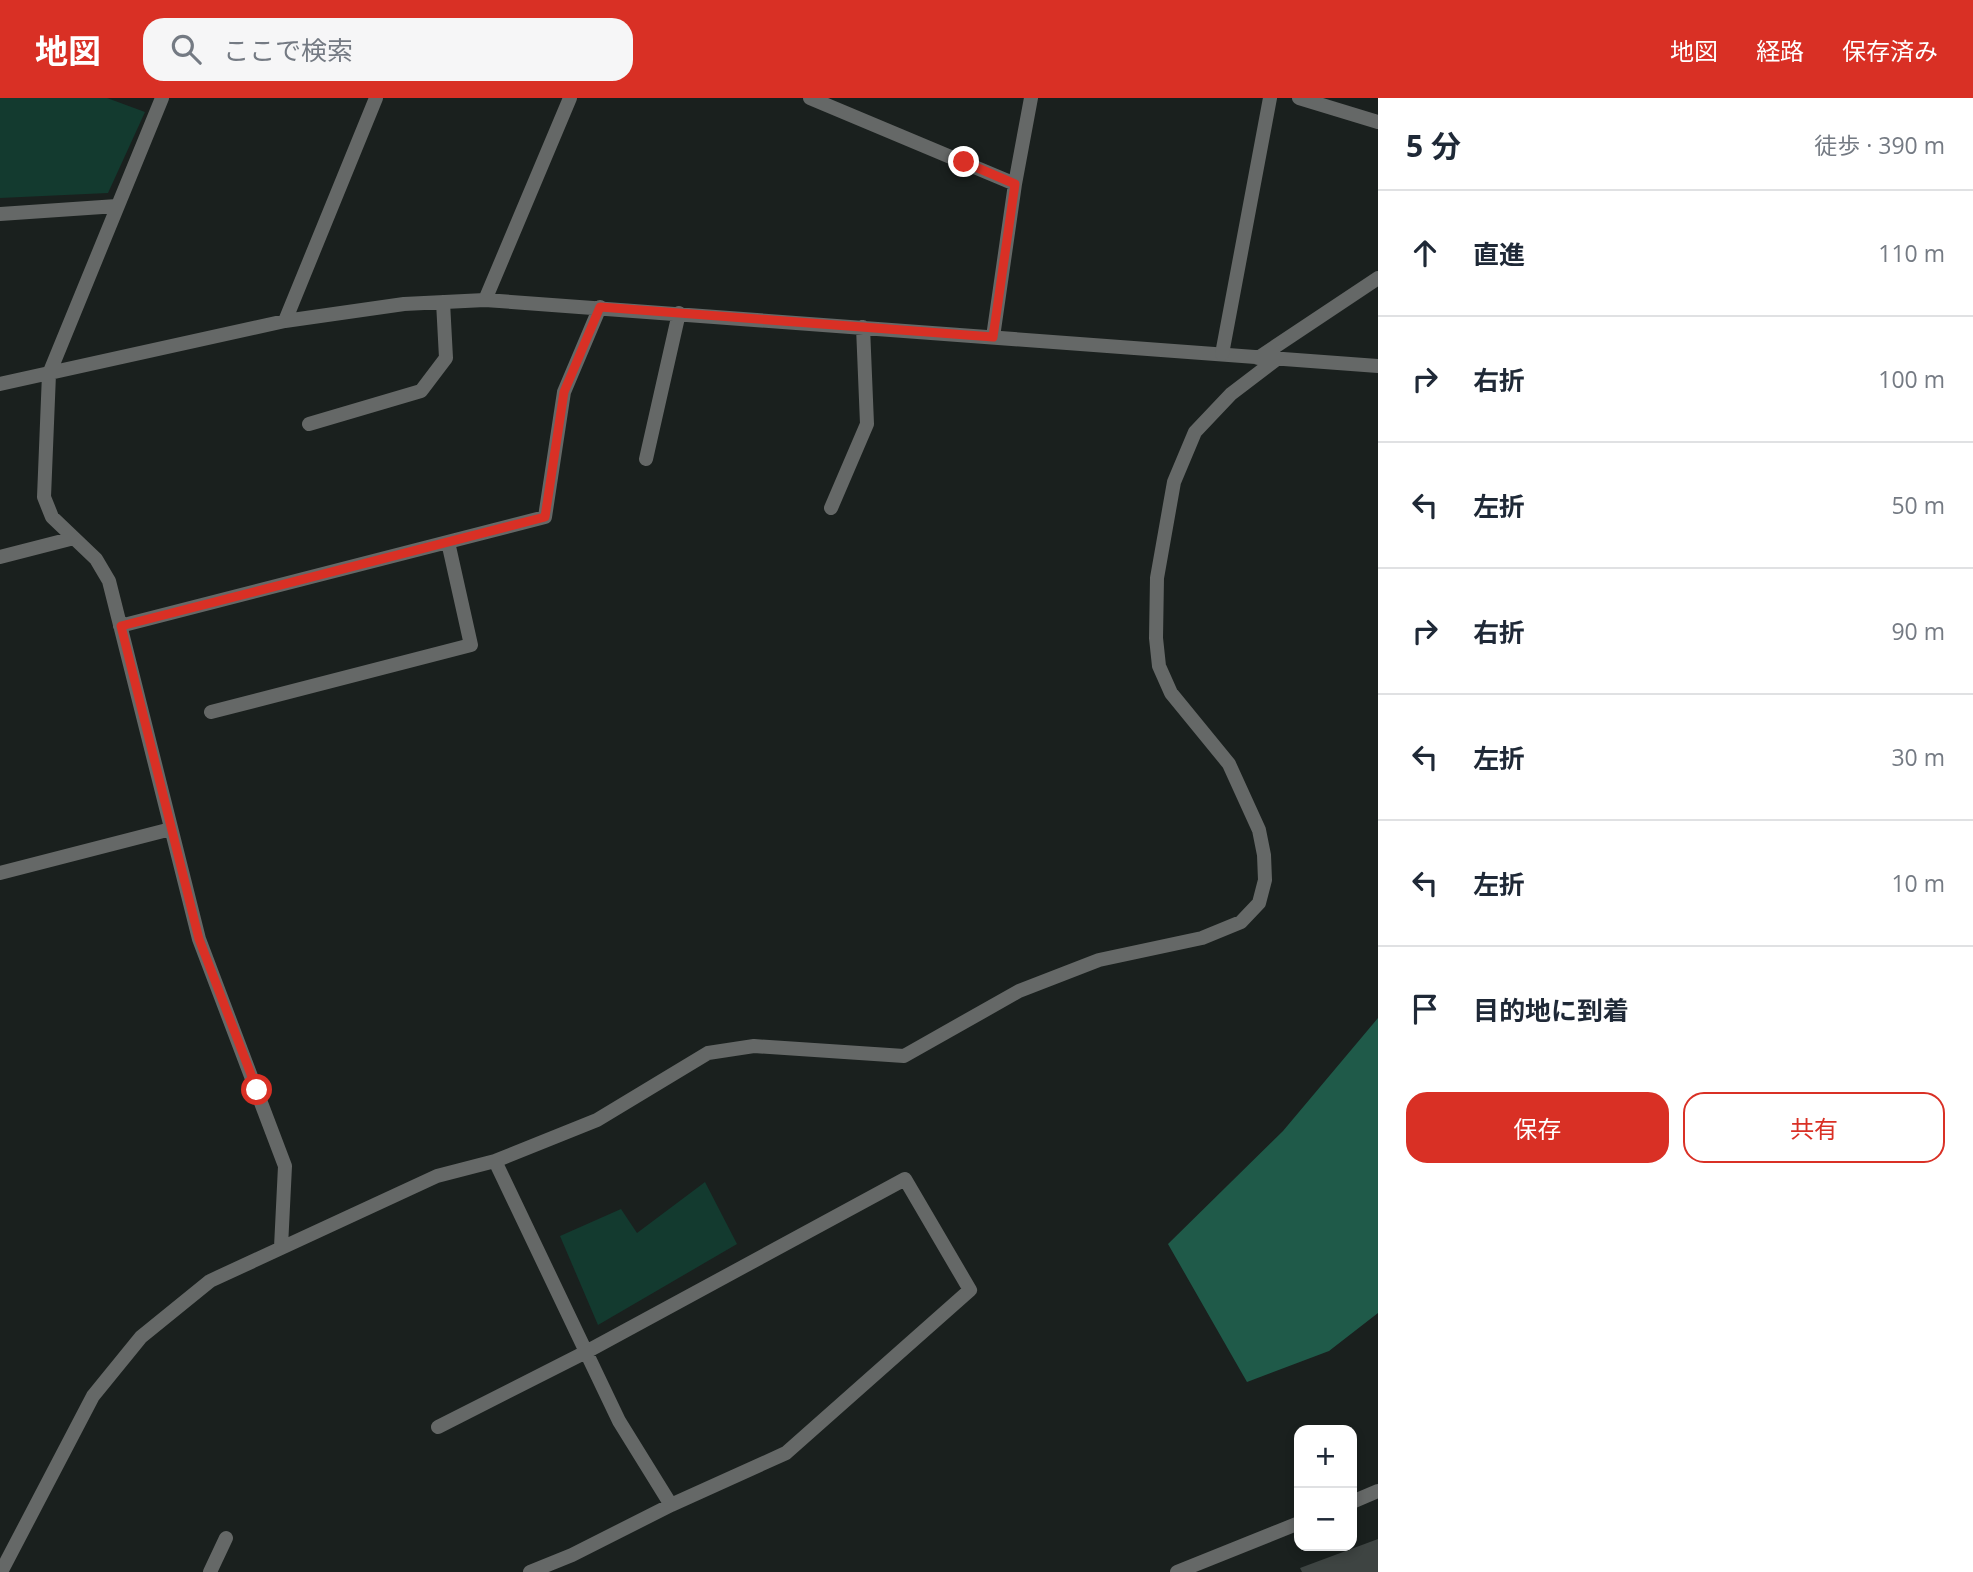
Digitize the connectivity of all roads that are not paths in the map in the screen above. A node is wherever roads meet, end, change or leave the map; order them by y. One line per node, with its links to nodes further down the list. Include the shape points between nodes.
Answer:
1 (162, 98): 10 (street)
2 (376, 98): 17 (street)
3 (570, 98): 13 (street)
4 (810, 98): 9 (street)
5 (1031, 98): 9 (street)
6 (1270, 98): 20 (street)
7 (1298, 98): 8 (street)
8 (1378, 122)
9 (1015, 184): 19 (street)
10 (117, 205): 11 (street); 24 (street)
11 (0, 214)
12 (1378, 278): 21 (street)
13 (485, 300): 14 (street); 15 (street)
14 (443, 302): 17 (street); 26 (street, via 446,358 421,391)
15 (600, 307): 16 (street); 30 (street, via 564,392 545,517)
16 (679, 313): 18 (street); 27 (street)
17 (285, 321): 24 (street)
18 (863, 327): 19 (street); 28 (street, via 867,424)
19 (993, 337): 20 (street)
20 (1222, 354): 21 (street)
21 (1258, 358): 22 (street)
22 (1276, 359): 23 (street); 36 (street, via 1231,394 1195,432 1174,482 1157,578 1159,666 1171,693 1229,764 1259,830 1265,880 1259,903 1241,922 1202,938 1099,960 1031,986 904,1056 754,1046 708,1053 597,1120)
23 (1378, 366)
24 (49, 374): 25 (street); 29 (street, via 44,497 52,517)
25 (0, 384)
26 (309, 424)
27 (646, 459)
28 (831, 508)
29 (74, 538): 31 (street); 32 (street, via 96,559 109,581)
30 (448, 542): 32 (street); 33 (street, via 471,645)
31 (0, 557)
32 (121, 626): 34 (street)
33 (211, 712)
34 (171, 829): 35 (street); 37 (street, via 199,939 285,1166)
35 (0, 873)
36 (495, 1161): 37 (street, via 437,1176); 38 (street)
37 (281, 1247): 45 (street, via 210,1281 141,1337 93,1396)
38 (586, 1353): 39 (street); 42 (street, via 619,1421); 42 (street, via 905,1179 970,1290 786,1453)
39 (438, 1427)
40 (1378, 1491): 41 (street)
41 (1357, 1500)
42 (671, 1505): 47 (street)
43 (1294, 1525): 48 (street)
44 (226, 1538): 46 (street)
45 (1, 1572)
46 (210, 1572)
47 (530, 1572)
48 (1177, 1572)

